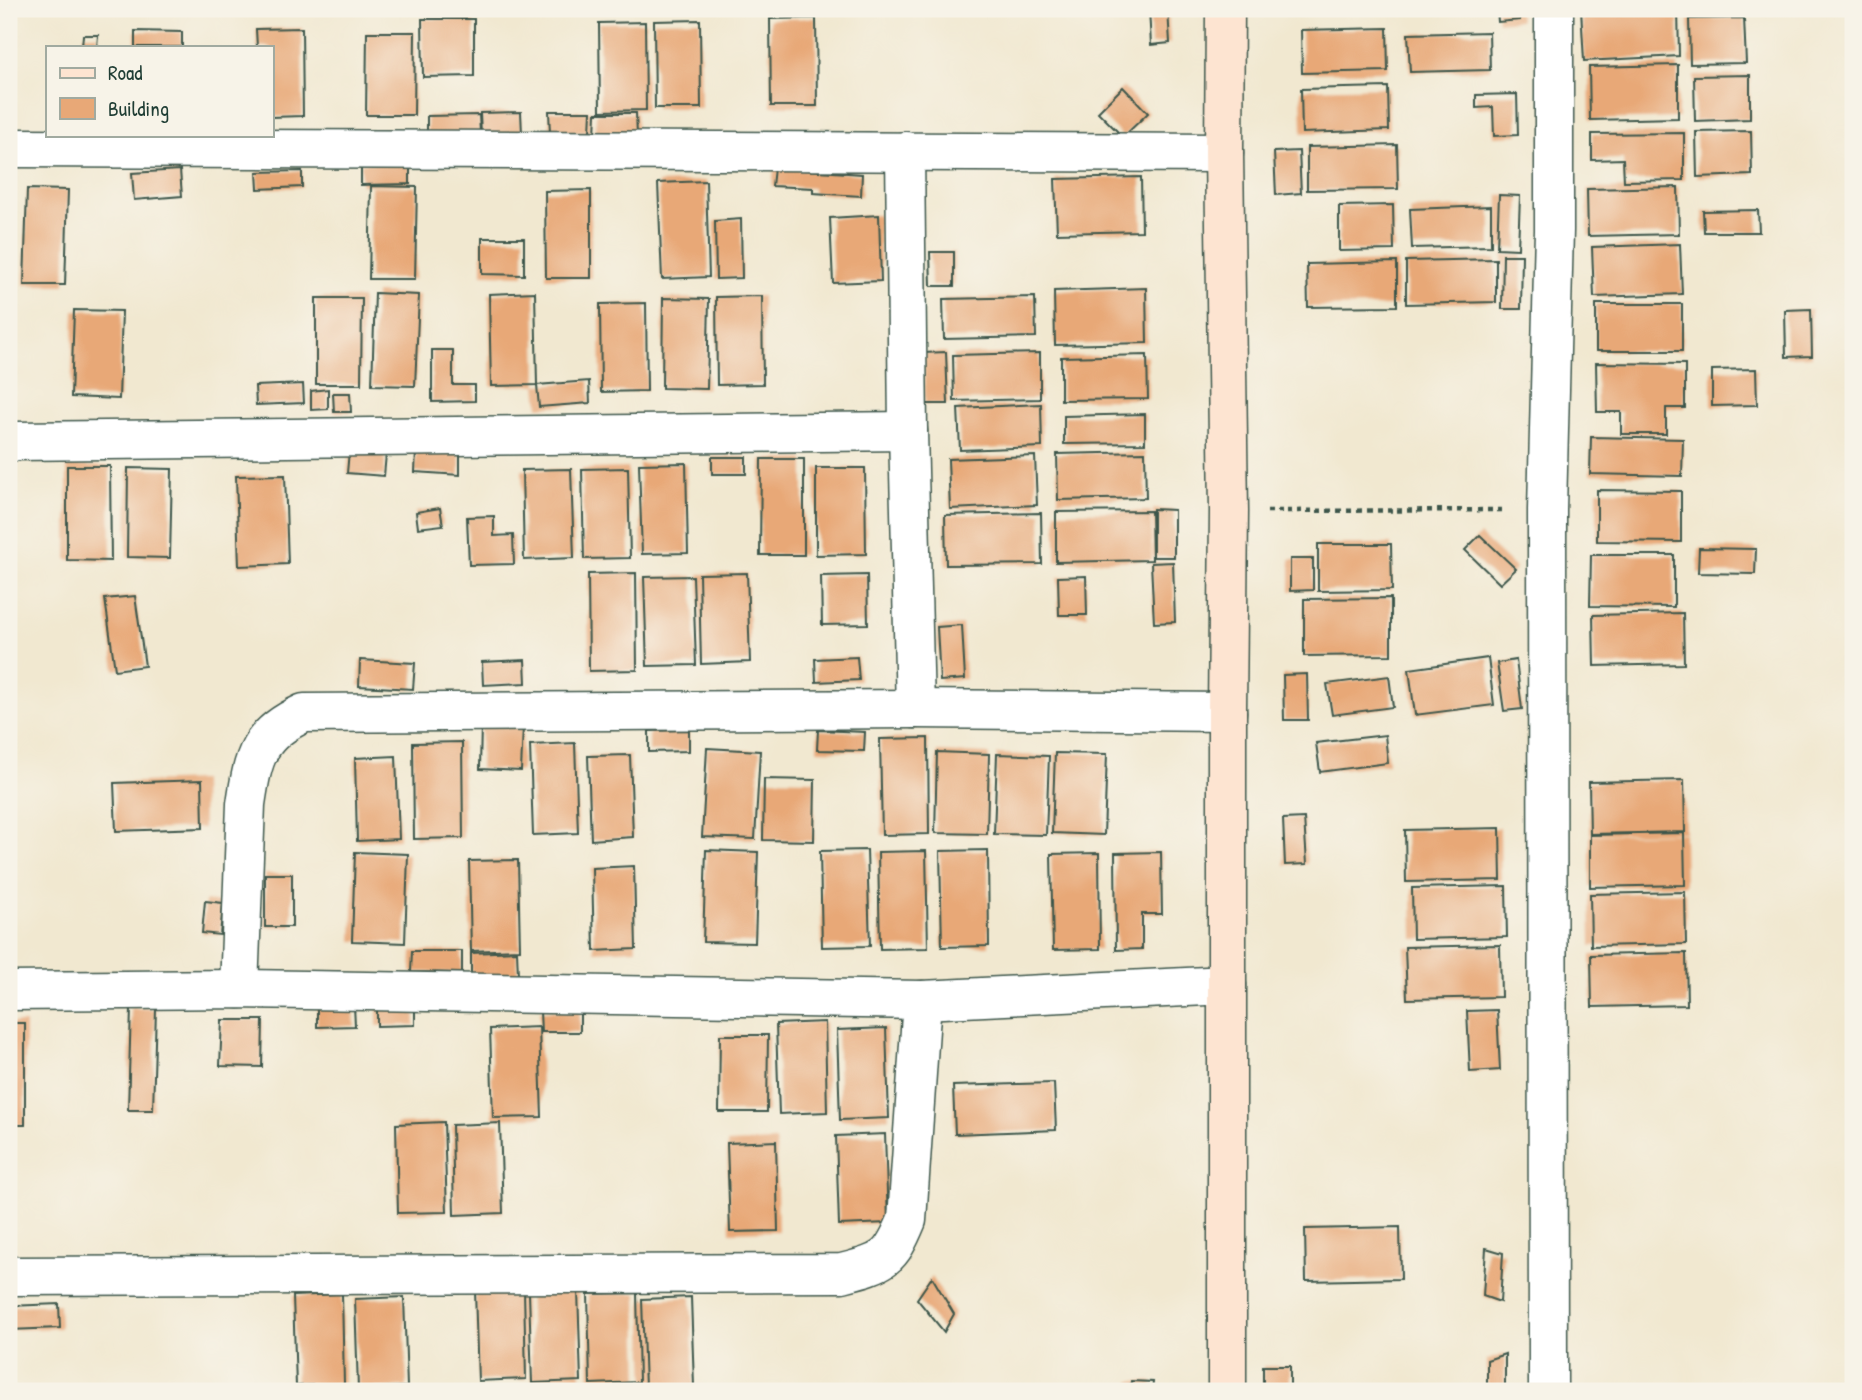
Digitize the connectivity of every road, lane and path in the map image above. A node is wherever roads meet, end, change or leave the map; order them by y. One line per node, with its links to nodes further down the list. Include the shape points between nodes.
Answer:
1 (1225, 9): 5 (street)
2 (1553, 9): 8 (street, via 1554,230)
3 (9, 148): 4 (street)
4 (905, 151): 5 (street); 6 (street)
5 (1224, 153): 9 (street)
6 (908, 430): 7 (street); 10 (street)
7 (9, 443)
8 (1546, 510): 9 (path); 18 (street)
9 (1229, 511): 11 (street)
10 (915, 709): 11 (street); 13 (street, via 304,713 282,723 261,745 250,776)
11 (1227, 712): 12 (street)
12 (1227, 985): 15 (street); 17 (street)
13 (239, 989): 14 (street); 15 (street)
14 (9, 991)
15 (922, 1000): 16 (street, via 907,1220 896,1247 877,1264 842,1273)
16 (9, 1276)
17 (1227, 1391)
18 (1548, 1391)

